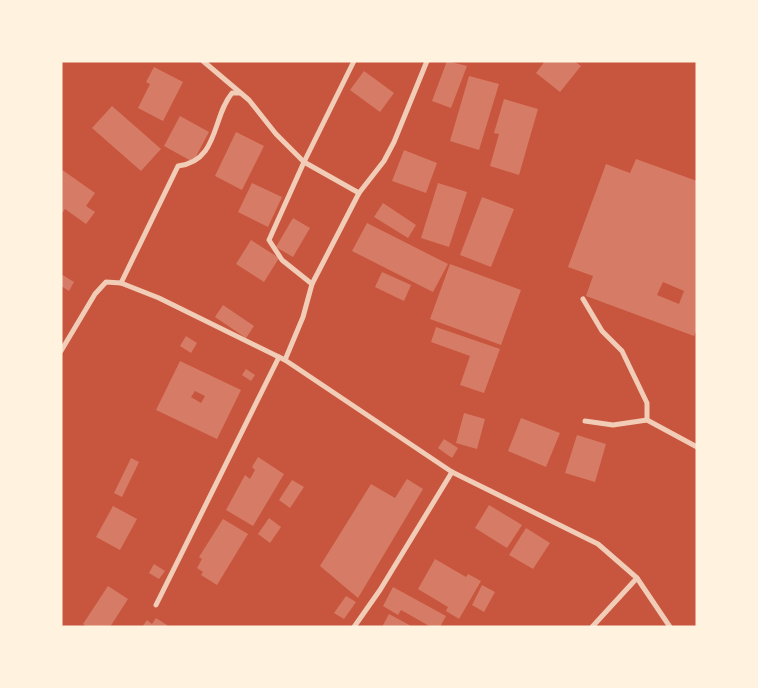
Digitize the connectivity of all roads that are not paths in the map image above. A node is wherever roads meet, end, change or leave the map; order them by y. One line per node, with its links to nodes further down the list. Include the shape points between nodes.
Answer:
1 (203, 61): 4 (street)
2 (354, 61): 5 (street)
3 (427, 61): 6 (street, via 394,142 384,161)
4 (240, 93): 5 (street); 7 (street, via 232,93 224,102 221,119 203,156 189,165 178,166)
5 (304, 162): 6 (street); 8 (street, via 269,240 282,260)
6 (358, 194): 8 (street)
7 (121, 283): 10 (street, via 106,282 95,294); 11 (street)
8 (312, 284): 12 (street, via 303,317)
9 (583, 299): 13 (street, via 602,331 622,351 647,403)
10 (61, 351)
11 (279, 356): 12 (street); 18 (street)
12 (285, 360): 16 (street)
13 (647, 420): 14 (street, via 613,425); 15 (street)
14 (585, 421)
15 (697, 447)
16 (452, 472): 17 (street, via 598,544); 19 (street)
17 (637, 578): 20 (street); 21 (street)
18 (156, 605)
19 (354, 627)
20 (592, 627)
21 (670, 627)

